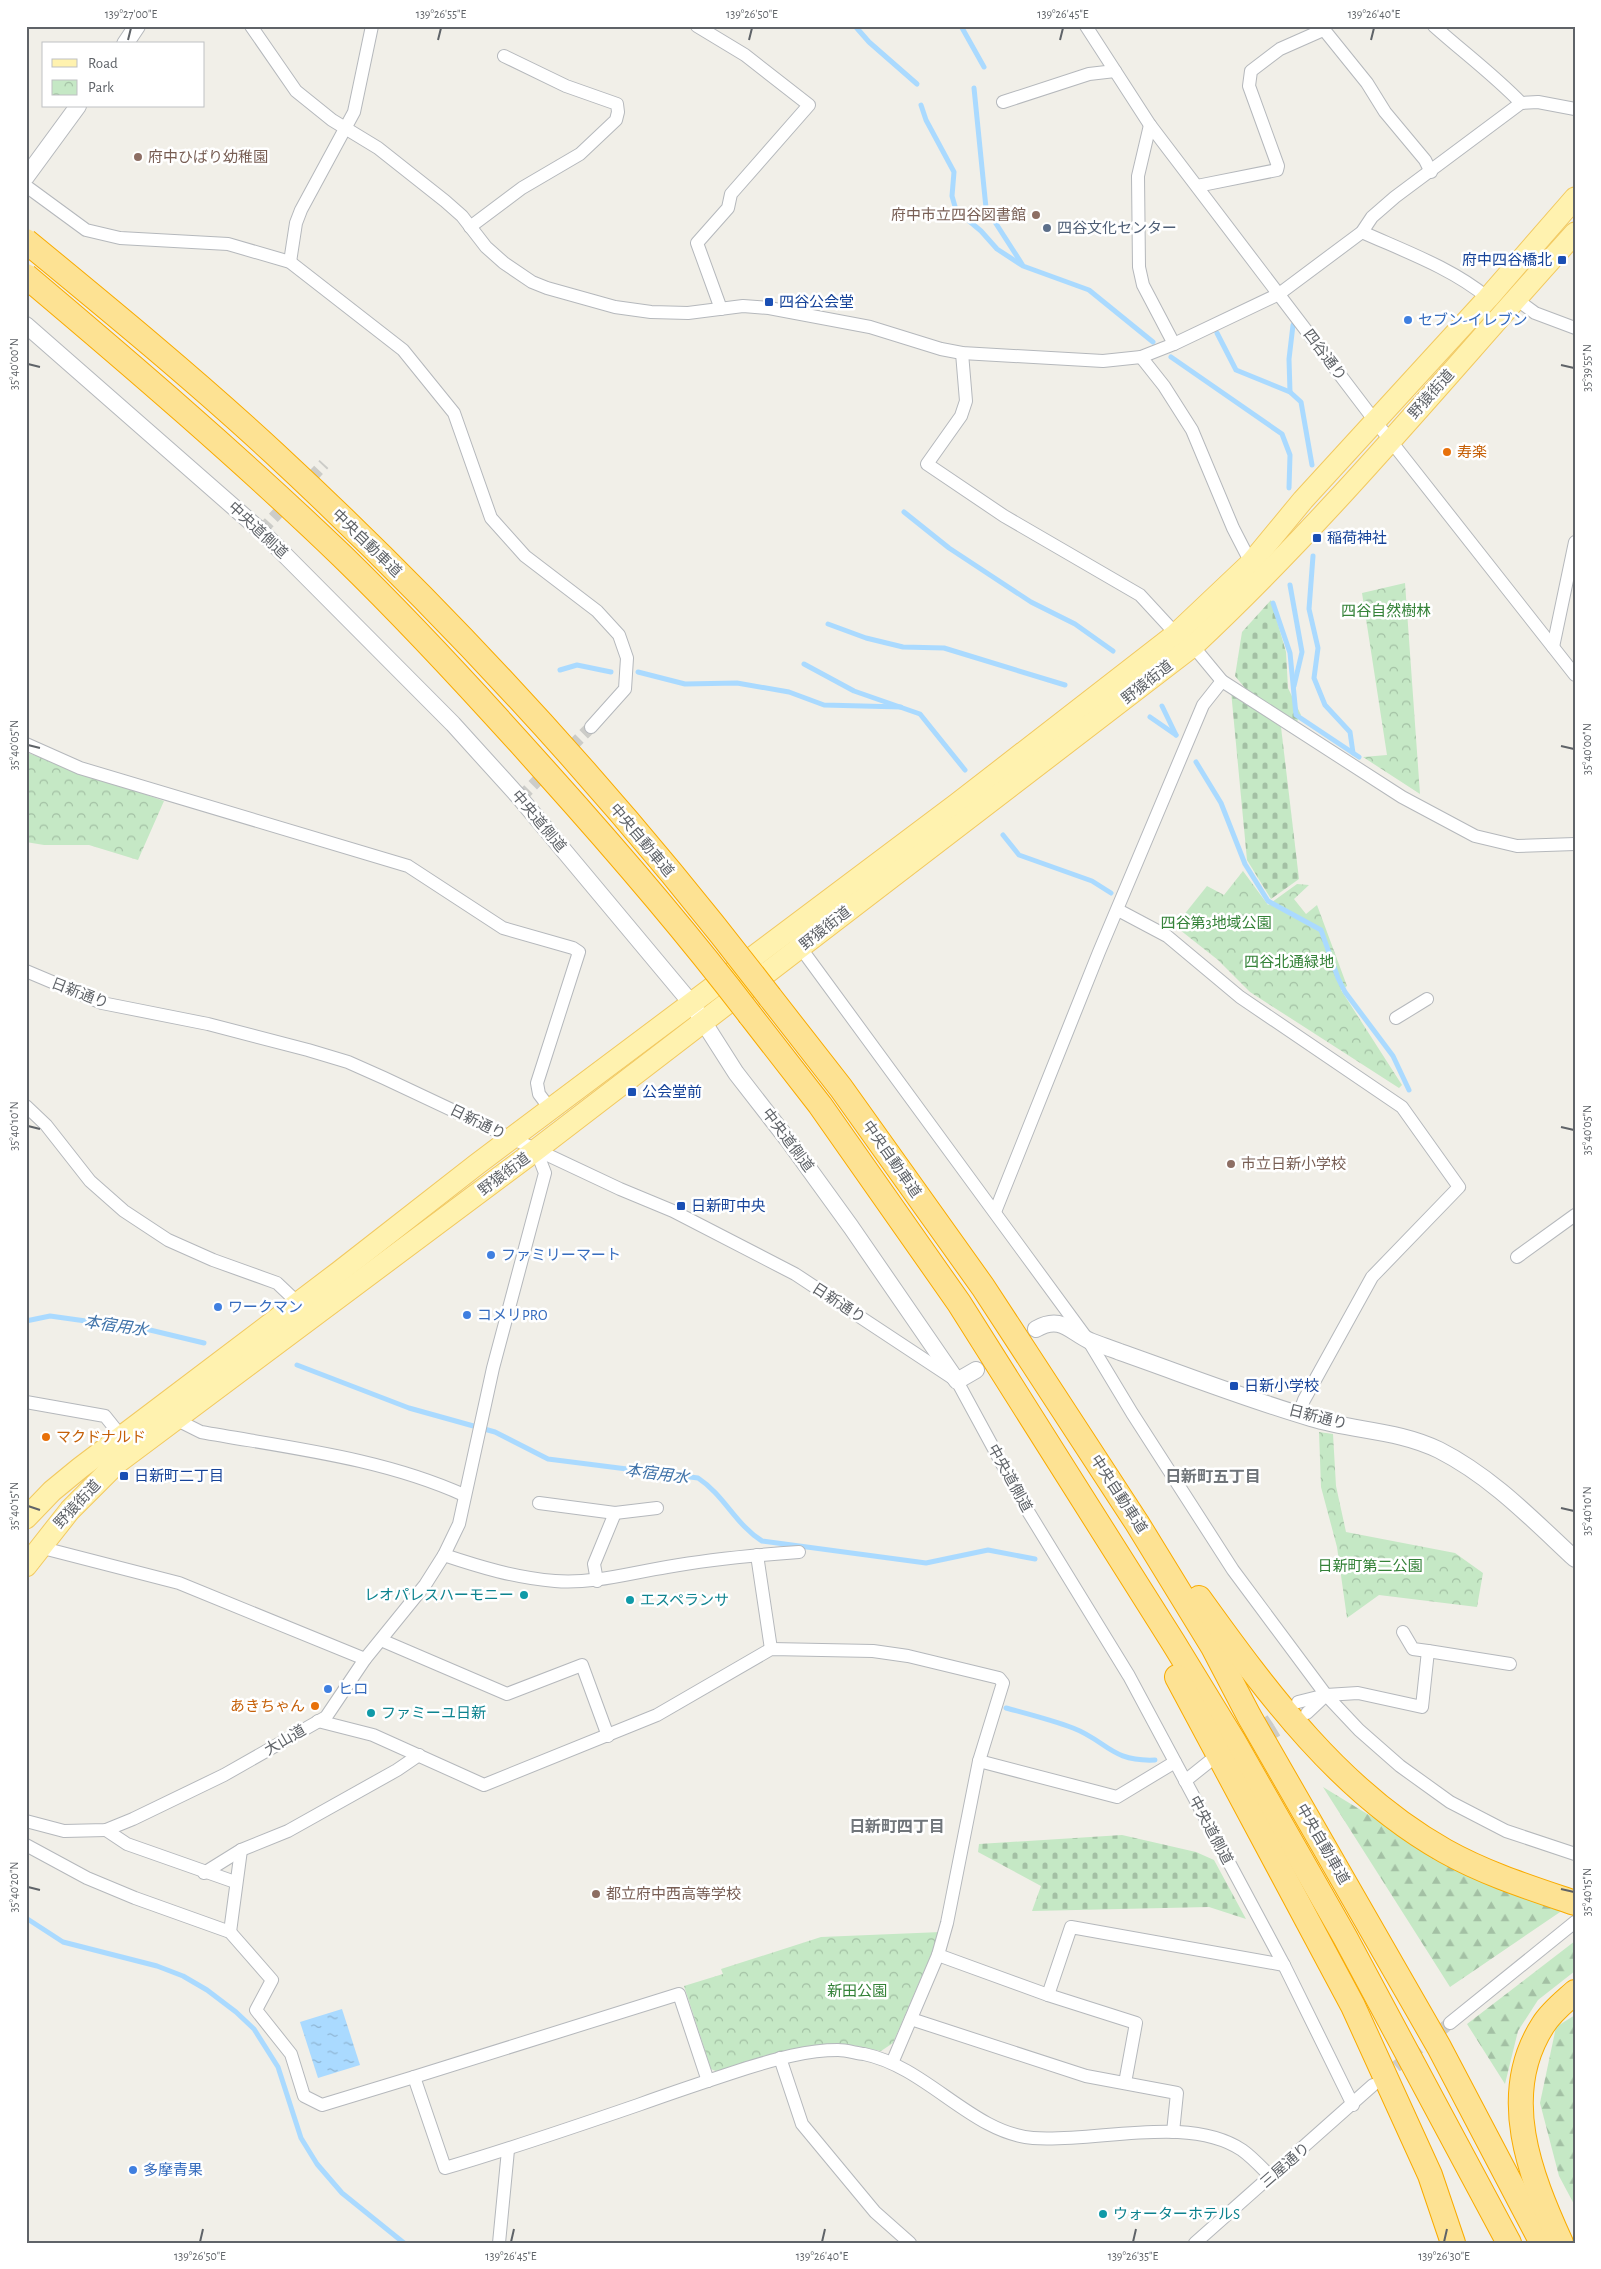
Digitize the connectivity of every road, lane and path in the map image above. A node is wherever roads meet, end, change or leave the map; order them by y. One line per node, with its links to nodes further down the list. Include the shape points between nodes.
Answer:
1 (138, 26): 8 (street)
2 (251, 26): 16 (street, via 296,91 314,108)
3 (372, 26): 16 (street, via 354,112)
4 (698, 26): 31 (street, via 745,55 808,105 731,194 728,208 697,243)
5 (1086, 26): 10 (street, 四谷通り)
6 (1434, 26): 12 (street)
7 (1322, 28): 17 (street, via 1367,83); 20 (street, via 1280,49 1251,71 1249,86 1277,170)
8 (126, 42)
9 (504, 56): 22 (street, via 566,86 617,104 618,112 616,120 580,154 522,188)
10 (1115, 71): 11 (street, via 1089,74); 15 (street, 四谷通り)
11 (1003, 102)
12 (1521, 103): 14 (street, via 1538,102); 17 (street)
13 (77, 108): 18 (street)
14 (1575, 108)
15 (1150, 125): 20 (street, 四谷通り); 34 (street, via 1138,176 1139,267 1143,285)
16 (346, 129): 22 (street, via 402,166 462,216); 26 (street, via 301,210)
17 (1431, 172): 23 (street, via 1372,217)
18 (26, 177)
19 (26, 186): 26 (street, via 86,230 120,238 228,244)
20 (1197, 186): 28 (street, 四谷通り)
21 (1575, 198): 29 (main road, 野猿街道)
22 (470, 227): 31 (street, via 504,263 532,282 554,291 615,307 651,312 688,313)
23 (1362, 232): 28 (street); 29 (street, via 1465,281)
24 (1575, 233): 30 (main road, 野猿街道)
25 (26, 241): 67 (highway, 中央自動車道, bridge, via 158,350 273,452 434,608 629,823 853,1104)
26 (290, 262): 45 (street, via 403,350 454,413 491,518 525,556 598,611 619,635 627,658 625,689)
27 (26, 276): 69 (highway, 中央自動車道, bridge, via 140,372 343,557 420,635 608,841 710,963 831,1121 959,1303)
28 (1279, 294): 34 (street); 37 (street, 四谷通り)
29 (1488, 298): 37 (main road, 野猿街道)
30 (1516, 299): 33 (street, via 1535,313); 38 (main road, 野猿街道)
31 (721, 309): 35 (street, via 743,306 816,316 870,327)
32 (26, 325): 52 (street, 中央道側道, via 261,531 453,724 520,798)
33 (1575, 328)
34 (1174, 344): 36 (street)
35 (962, 353): 36 (street, via 1103,361); 41 (street, via 966,401 961,416 927,464 1004,516 1140,595)
36 (1141, 357): 40 (street, via 1183,414 1233,528)
37 (1375, 421): 38 (street, 四谷通り); 40 (main road, 野猿街道, via 1303,500)
38 (1391, 439): 41 (main road, 野猿街道, via 1282,558); 42 (street, 四谷通り)
39 (1575, 542): 42 (street)
40 (1252, 563): 41 (main road, 野猿街道)
41 (1184, 640): 44 (street); 49 (main road, 野猿街道); 52 (main road, 野猿街道, via 950,809)
42 (1553, 647): 43 (street, 四谷通り)
43 (1575, 675)
44 (1222, 681): 47 (street, via 1402,797 1475,836 1517,846); 48 (street, via 1203,705)
45 (591, 727)
46 (26, 744): 56 (street, via 80,768 408,866 502,928 579,952 537,1083 539,1094)
47 (1575, 844)
48 (1118, 910): 59 (street); 70 (street, via 1167,936 1240,997 1402,1107 1459,1187 1372,1277)
49 (800, 947): 54 (main road, 野猿街道); 59 (street)
50 (26, 971): 57 (street, 日新通り, via 102,1003 208,1024 348,1062)
51 (1427, 999): 53 (street)
52 (692, 1004): 54 (street, 中央道側道); 56 (main road, 野猿街道)
53 (1396, 1018)
54 (703, 1022): 58 (main road, 野猿街道); 66 (street, 中央道側道, via 736,1073 851,1227)
55 (26, 1106): 62 (street, via 46,1125 90,1180 124,1211 168,1240 277,1283)
56 (550, 1110): 57 (main road, 野猿街道)
57 (512, 1139): 58 (street, 日新通り); 62 (main road, 野猿街道)
58 (536, 1150): 66 (street, 日新通り, via 673,1210 795,1274); 71 (main road, 野猿街道); 73 (street, 大山道, via 545,1173 493,1368)
59 (995, 1212): 64 (street)
60 (1575, 1215): 61 (street)
61 (1517, 1257)
62 (297, 1302): 72 (main road, 野猿街道)
63 (1036, 1329): 64 (street, 日新通り, via 1057,1323)
64 (1088, 1340): 70 (street, 日新通り); 91 (street, via 1233,1570)
65 (976, 1370): 66 (street)
66 (957, 1381): 98 (street, 中央道側道, via 1017,1493 1128,1676)
67 (1056, 1396): 108 (highway, via 1269,1694 1328,1761 1386,1812 1445,1851); 131 (highway, 中央自動車道, via 1138,1522 1213,1648 1439,2047)
68 (26, 1402): 72 (street, via 105,1416)
69 (1024, 1405): 129 (highway, via 1175,1674 1353,2006 1430,2175); 130 (highway, 中央自動車道, via 1233,1740 1345,1937)
70 (1299, 1414): 82 (street, 日新通り, via 1386,1432 1439,1450 1501,1489)
71 (177, 1420): 73 (street, via 201,1432 374,1463 431,1480); 78 (main road, 野猿街道, via 118,1463 91,1488)
72 (121, 1436): 77 (main road, 野猿街道, via 52,1491)
73 (464, 1496): 80 (street, 大山道, via 459,1524)
74 (539, 1503): 76 (street)
75 (656, 1508): 76 (street)
76 (615, 1513): 84 (street, via 594,1564)
77 (26, 1518)
78 (39, 1547): 83 (main road, 野猿街道); 89 (street, via 179,1583)
79 (799, 1552): 81 (street)
80 (444, 1555): 84 (street, via 522,1577 556,1581); 86 (street, 大山道, via 425,1585)
81 (757, 1555): 84 (street, via 668,1566); 87 (street)
82 (1575, 1559)
83 (26, 1566)
84 (596, 1580)
85 (1403, 1632): 88 (street, via 1413,1649)
86 (381, 1640): 89 (street, 大山道); 95 (street, via 507,1694 582,1665)
87 (771, 1649): 95 (street, via 657,1715); 97 (street, via 873,1651 999,1678 1003,1683)
88 (1428, 1651): 90 (street); 91 (street, via 1422,1707 1358,1693)
89 (365, 1659): 94 (street, 大山道, via 326,1717)
90 (1510, 1664)
91 (1326, 1695): 92 (street); 93 (street); 105 (street, via 1400,1766 1450,1802 1506,1831)
92 (1298, 1702)
93 (1307, 1713)
94 (318, 1721): 96 (street, via 373,1735); 102 (street, 大山道, via 224,1775)
95 (608, 1736): 96 (street, via 484,1784)
96 (419, 1755): 104 (street, via 288,1831)
97 (979, 1761): 98 (street, via 1117,1797); 110 (street)
98 (1175, 1762): 100 (street, 中央道側道)
99 (1212, 1764): 100 (street)
100 (1185, 1781): 111 (street, 中央道側道)
101 (26, 1821): 102 (street, 大山道, via 64,1831)
102 (106, 1830): 106 (street, via 127,1844)
103 (26, 1844): 109 (street, via 87,1878)
104 (241, 1850): 106 (street); 107 (street)
105 (1575, 1854)
106 (204, 1873): 107 (street)
107 (235, 1882): 109 (street)
108 (1573, 1909): 115 (street)
109 (230, 1932): 118 (street, via 272,1980 256,2010 292,2054 304,2096 322,2105)
110 (938, 1955): 113 (street); 114 (street)
111 (1284, 1965): 113 (street, via 1071,1927); 122 (street, 中央道側道)
112 (1575, 1992): 132 (highway, via 1543,2023 1532,2044 1521,2093 1528,2160)
113 (1048, 1995): 120 (street, via 1136,2023)
114 (911, 2019): 117 (street); 120 (street, via 1086,2076)
115 (1450, 2024)
116 (780, 2058): 117 (street, via 839,2050); 119 (street); 127 (street, via 802,2124 875,2212)
117 (892, 2063): 123 (street, via 988,2123 1029,2138)
118 (414, 2078): 119 (street, via 679,1994); 124 (street, via 444,2168)
119 (708, 2080): 124 (street)
120 (1125, 2083): 123 (street, via 1177,2093)
121 (1374, 2085): 122 (street, 三屋通り)
122 (1353, 2105): 125 (street, 三屋通り)
123 (1173, 2132): 125 (street, via 1201,2133 1223,2141 1242,2150)
124 (508, 2150): 126 (street)
125 (1271, 2177): 128 (street, 三屋通り)
126 (499, 2243)
127 (910, 2243)
128 (1194, 2243)
129 (1453, 2243)
130 (1509, 2243)
131 (1542, 2243)
132 (1561, 2243)

